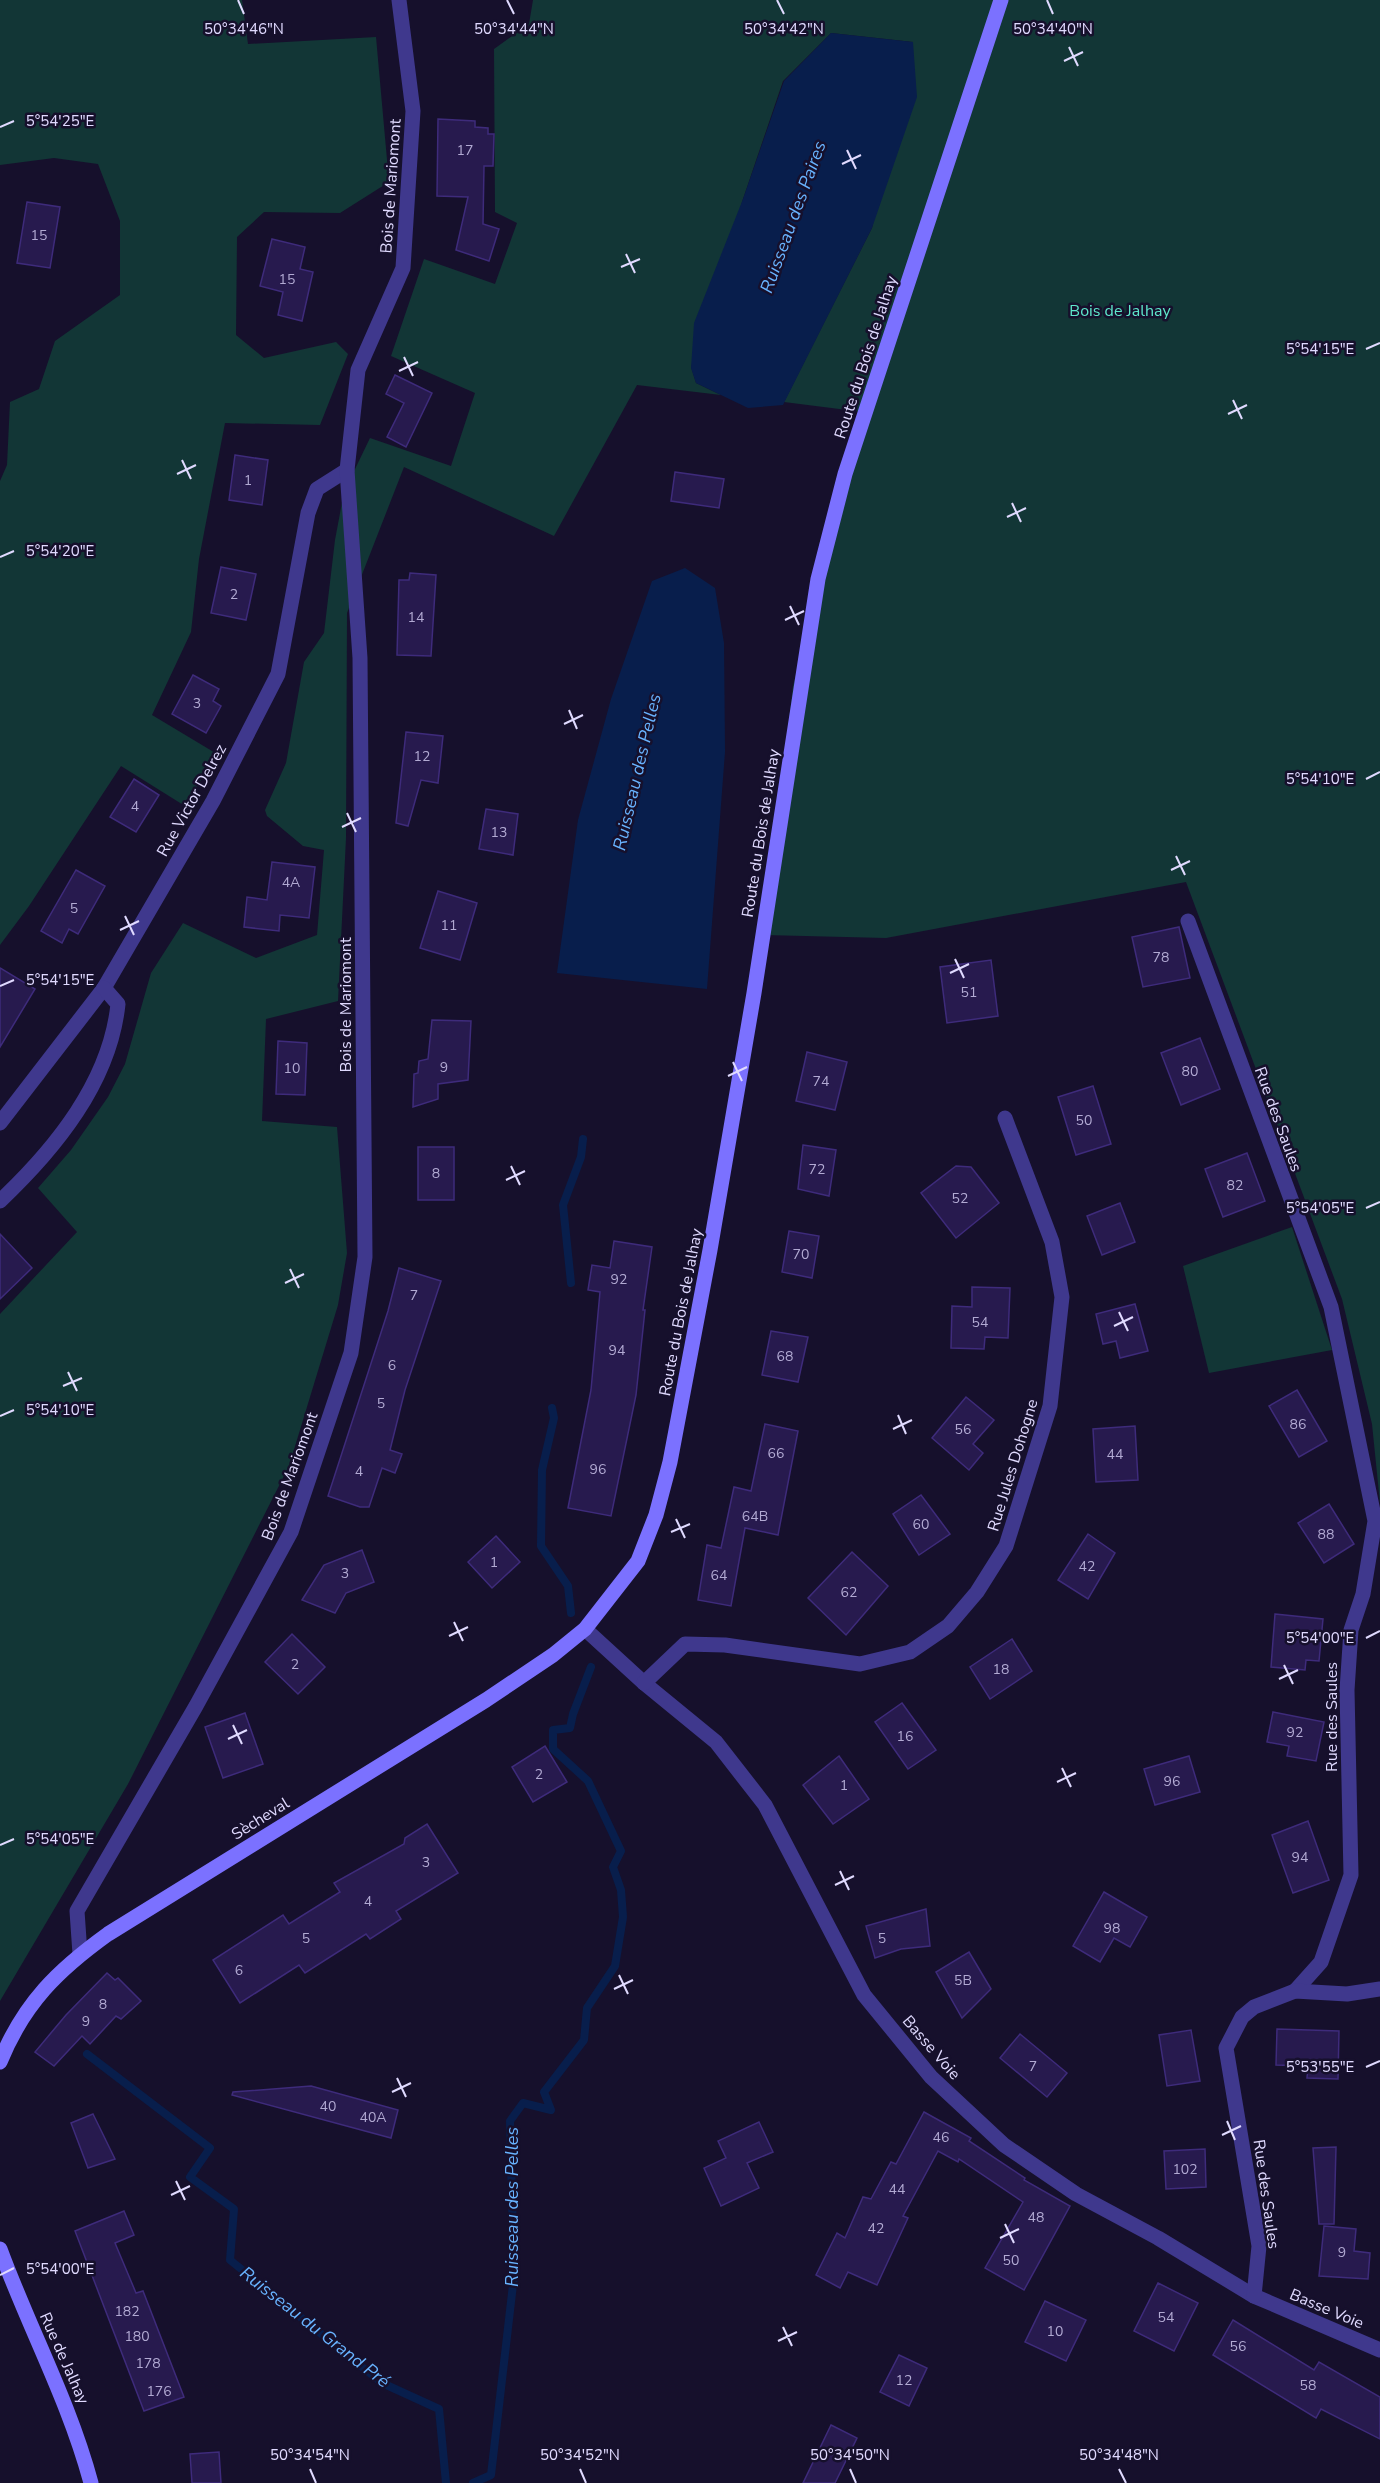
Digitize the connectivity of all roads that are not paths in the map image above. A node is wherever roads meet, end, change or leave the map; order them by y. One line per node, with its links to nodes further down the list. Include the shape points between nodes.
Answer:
1 (399, 0): 3 (street, Bois de Mariomont, via 414,111 402,268 358,370)
2 (1001, 0): 9 (main road, Route du Bois de Jalhay, via 845,474 818,579 754,993 670,1462 638,1561)
3 (347, 470): 5 (street, Rue Victor Delrez, via 317,489 308,513 278,674 213,801); 12 (street, Bois de Mariomont, via 360,658 365,1257 351,1353 291,1532 77,1911)
4 (1188, 921): 14 (street, Rue des Saules, via 1331,1307 1375,1521 1363,1594 1351,1629 1351,1875 1321,1962)
5 (105, 988): 7 (street, Rue Victor Delrez); 8 (street, via 118,1004 116,1029 102,1067 66,1127)
6 (1005, 1118): 11 (street, Rue Jules Dohogne, via 1052,1242 1062,1297 1050,1406 1006,1546 977,1592 948,1626 910,1652 860,1664 725,1644 686,1644)
7 (0, 1123)
8 (0, 1201)
9 (585, 1629): 10 (main road, Route du Bois de Jalhay); 11 (street, Basse Voie)
10 (553, 1654): 12 (main road, Sècheval)
11 (644, 1683): 18 (street, Basse Voie, via 716,1743 765,1805 864,1995 931,2077 1004,2145 1076,2194)
12 (80, 1954): 15 (main road, Sècheval, via 41,1990)
13 (1380, 1989): 14 (street, Rue des Saules, via 1347,1994)
14 (1295, 1991): 18 (street, Rue des Saules, via 1254,2007 1242,2017 1226,2048 1259,2246)
15 (5, 2038): 16 (main road, Sècheval)
16 (0, 2062)
17 (0, 2249): 20 (main road, Rue de Jalhay, via 65,2401)
18 (1254, 2296): 19 (street, Basse Voie)
19 (1380, 2350)
20 (91, 2483)

